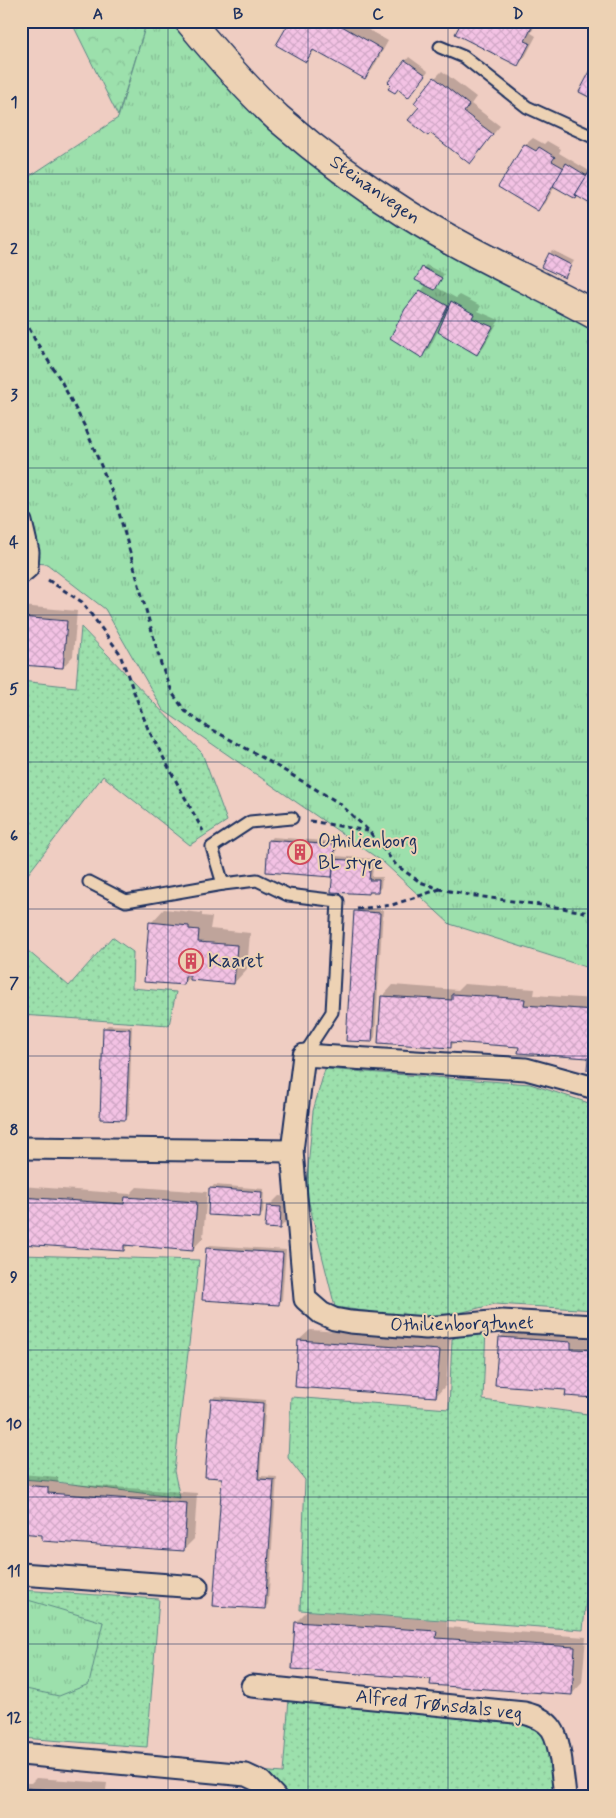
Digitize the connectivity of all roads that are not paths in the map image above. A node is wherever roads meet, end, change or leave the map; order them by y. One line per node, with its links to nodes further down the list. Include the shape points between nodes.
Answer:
1 (188, 21): 4 (main road, Steinanvegen, via 248,89 280,119 370,190 448,238)
2 (440, 47): 3 (lane, via 464,57 527,107)
3 (595, 138)
4 (595, 315)
5 (21, 522): 6 (street, via 28,552)
6 (24, 570)
7 (292, 818): 9 (lane, via 250,822 212,847)
8 (89, 882): 9 (lane, via 126,901)
9 (223, 884): 10 (lane, via 257,880 288,895 338,901 332,1012)
10 (304, 1055): 11 (street, via 526,1068); 13 (street, Othilienborgtunet)
11 (595, 1088)
12 (21, 1148): 13 (street)
13 (292, 1151): 14 (street, Othilienborgtunet, via 305,1299 321,1313 350,1322 426,1328 502,1320)
14 (595, 1326)
15 (21, 1574): 16 (street)
16 (197, 1587)
17 (252, 1686): 20 (street, Alfred Trønsdals veg, via 537,1716 556,1734)
18 (21, 1754): 19 (street, via 246,1775 261,1782)
19 (275, 1797)
20 (565, 1797)

